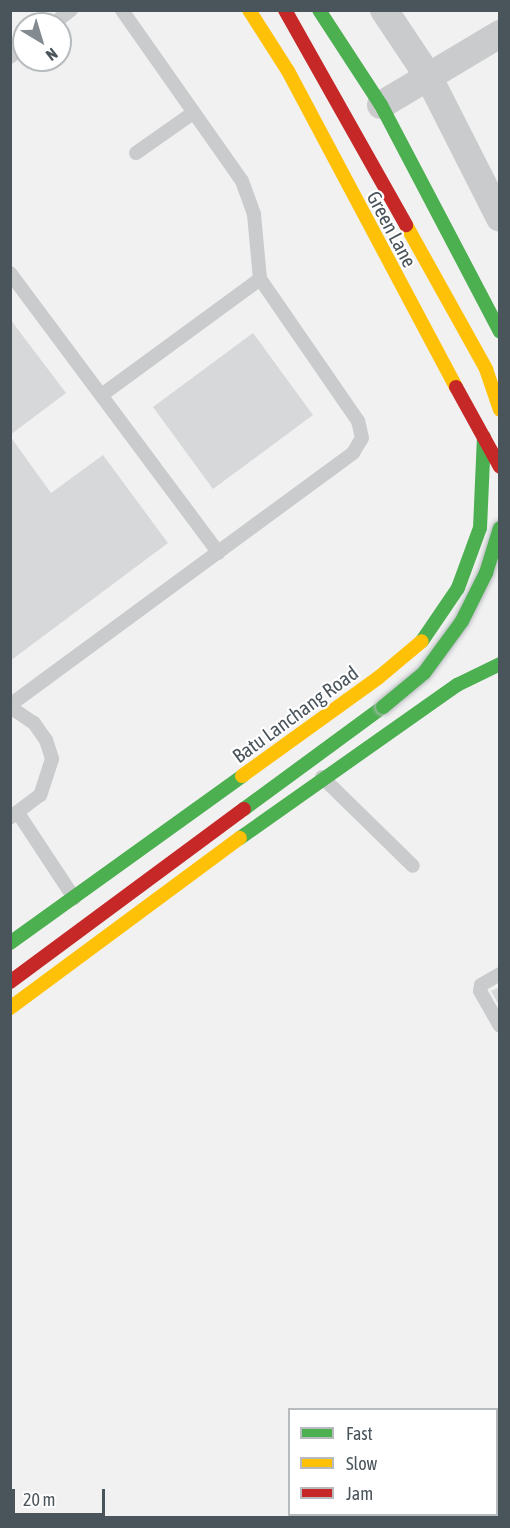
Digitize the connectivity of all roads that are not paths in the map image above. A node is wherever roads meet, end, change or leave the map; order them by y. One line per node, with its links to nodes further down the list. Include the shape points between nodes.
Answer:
1 (122, 10): 9 (lane)
2 (249, 10): 17 (main road, Green Lane, via 288,70 382,255)
3 (285, 10): 16 (main road, via 469,338 496,392)
4 (319, 10): 8 (main road)
5 (384, 10): 7 (street)
6 (500, 34): 7 (street)
7 (428, 76): 8 (street); 11 (street)
8 (381, 105): 14 (main road)
9 (193, 113): 10 (lane); 13 (lane, via 251,197)
10 (136, 153)
11 (500, 218)
12 (10, 273): 15 (lane)
13 (260, 279): 15 (lane); 20 (lane, via 358,421 362,438 353,453)
14 (500, 332)
15 (103, 394): 20 (lane)
16 (500, 410)
17 (484, 437): 18 (main road, Green Lane); 22 (main road, Batu Lanchang Road, via 480,528)
18 (500, 467)
19 (500, 528): 31 (main road, bridge, via 475,599 424,673 384,707)
20 (219, 553): 24 (lane)
21 (500, 577): 22 (main road, via 474,579)
22 (458, 588): 28 (main road, Batu Lanchang Road, via 421,642 378,678)
23 (500, 664): 25 (main road, via 457,685)
24 (10, 706): 26 (lane, via 34,723 46,740 52,759 40,795)
25 (322, 777): 27 (lane); 32 (main road)
26 (14, 816): 28 (lane)
27 (413, 866)
28 (74, 898): 29 (main road, Batu Lanchang Road)
29 (10, 943)
30 (500, 974): 33 (lane, via 481,985 480,991)
31 (10, 982)
32 (10, 1008)
33 (500, 1026)

